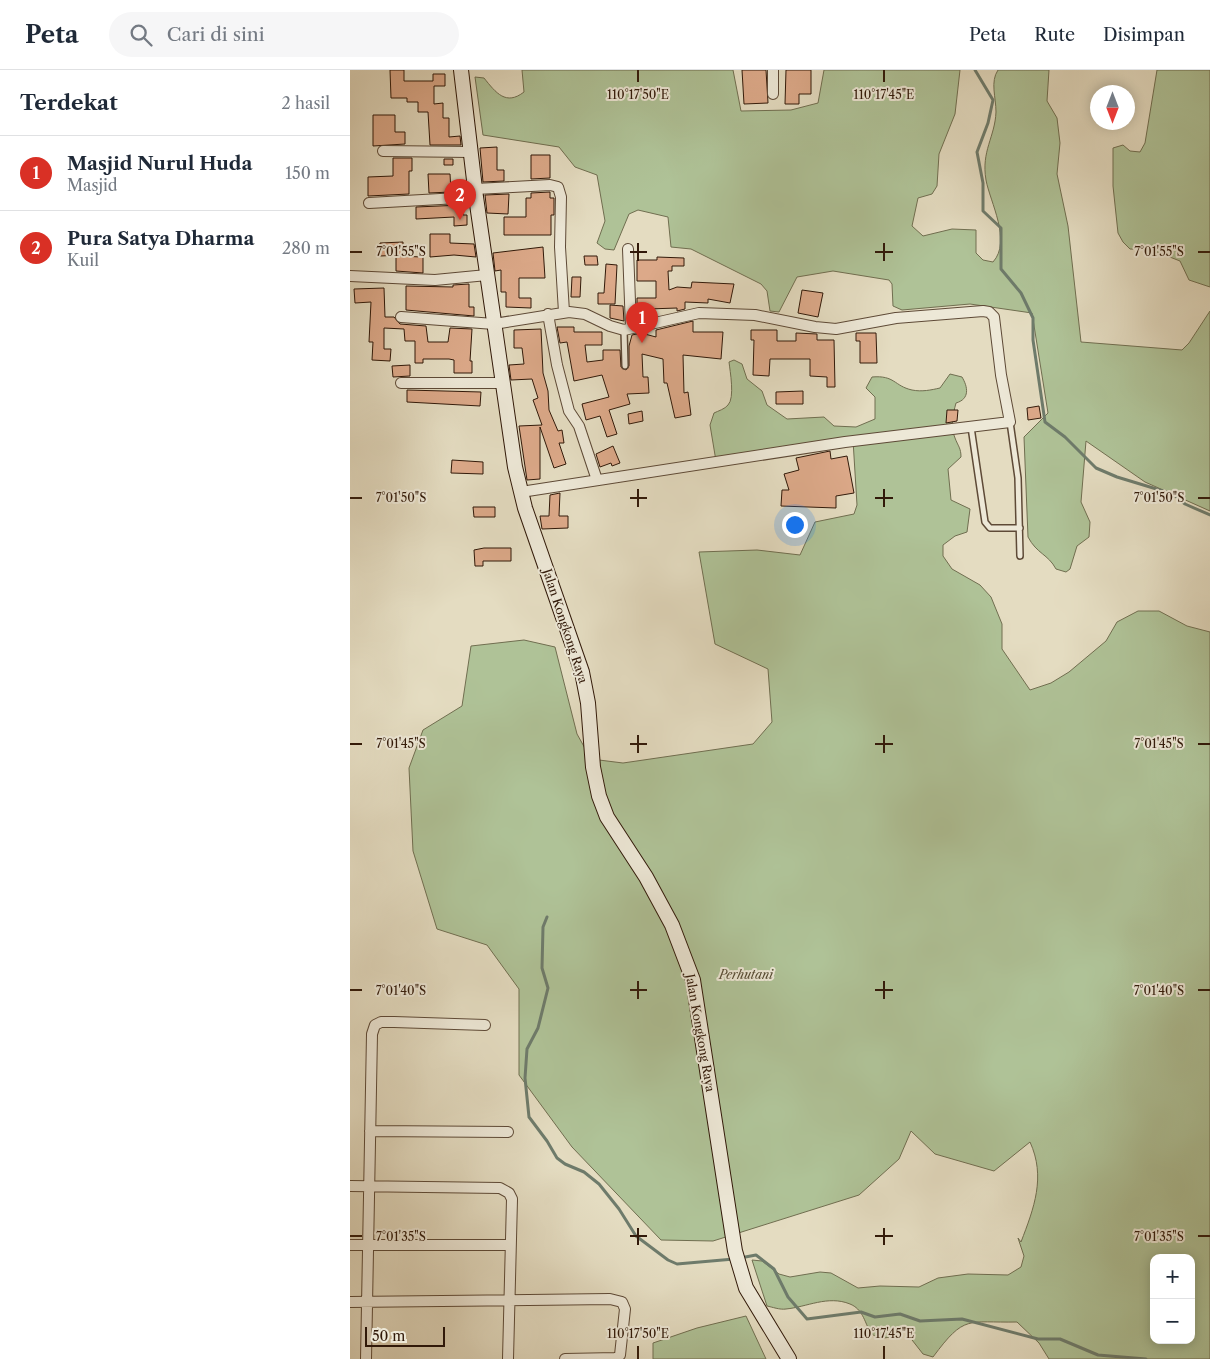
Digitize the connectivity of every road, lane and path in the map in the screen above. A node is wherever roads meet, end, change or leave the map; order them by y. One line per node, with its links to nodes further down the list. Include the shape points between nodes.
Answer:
1 (461, 70): 5 (street, Jalan Kongkong Raya)
2 (773, 70): 3 (street)
3 (773, 94)
4 (383, 151): 5 (street)
5 (471, 152): 6 (street, Jalan Kongkong Raya)
6 (476, 193): 7 (street); 9 (street, Jalan Kongkong Raya); 11 (street, via 550,185 558,187 561,197)
7 (369, 203)
8 (628, 249): 15 (street)
9 (487, 275): 10 (street, via 435,280); 14 (street, Jalan Kongkong Raya)
10 (350, 276)
11 (564, 312): 12 (street); 15 (street, via 584,314 610,326)
12 (548, 314): 14 (street); 21 (street, via 569,411 579,426)
13 (401, 317): 14 (street)
14 (494, 324): 18 (street, Jalan Kongkong Raya)
15 (627, 329): 16 (lane); 19 (street, via 699,313 754,315 836,329 877,320 989,312 996,323)
16 (625, 366)
17 (400, 383): 18 (street)
18 (503, 383): 22 (street, Jalan Kongkong Raya)
19 (1010, 422): 20 (street); 23 (lane, via 1018,478)
20 (971, 426): 21 (street); 23 (lane, via 985,522 990,528)
21 (597, 480): 22 (street)
22 (521, 492): 39 (street, Jalan Kongkong Raya, via 582,672 599,796 607,817 646,876 672,926 692,980 737,1258 746,1288)
23 (1020, 528): 24 (lane)
24 (1020, 556)
25 (485, 1025): 26 (street, via 381,1022 375,1025 372,1034)
26 (370, 1131): 27 (street); 29 (street)
27 (508, 1132)
28 (350, 1186): 29 (street)
29 (369, 1186): 31 (street, via 505,1190 512,1199); 32 (street)
30 (350, 1245): 32 (street)
31 (510, 1245): 32 (street); 33 (street)
32 (368, 1246): 35 (street)
33 (509, 1298): 35 (street); 37 (street); 38 (street, via 610,1299 622,1302 620,1355 616,1358)
34 (350, 1302): 35 (street)
35 (367, 1302): 36 (street)
36 (366, 1359)
37 (508, 1359)
38 (565, 1359)
39 (789, 1359)

